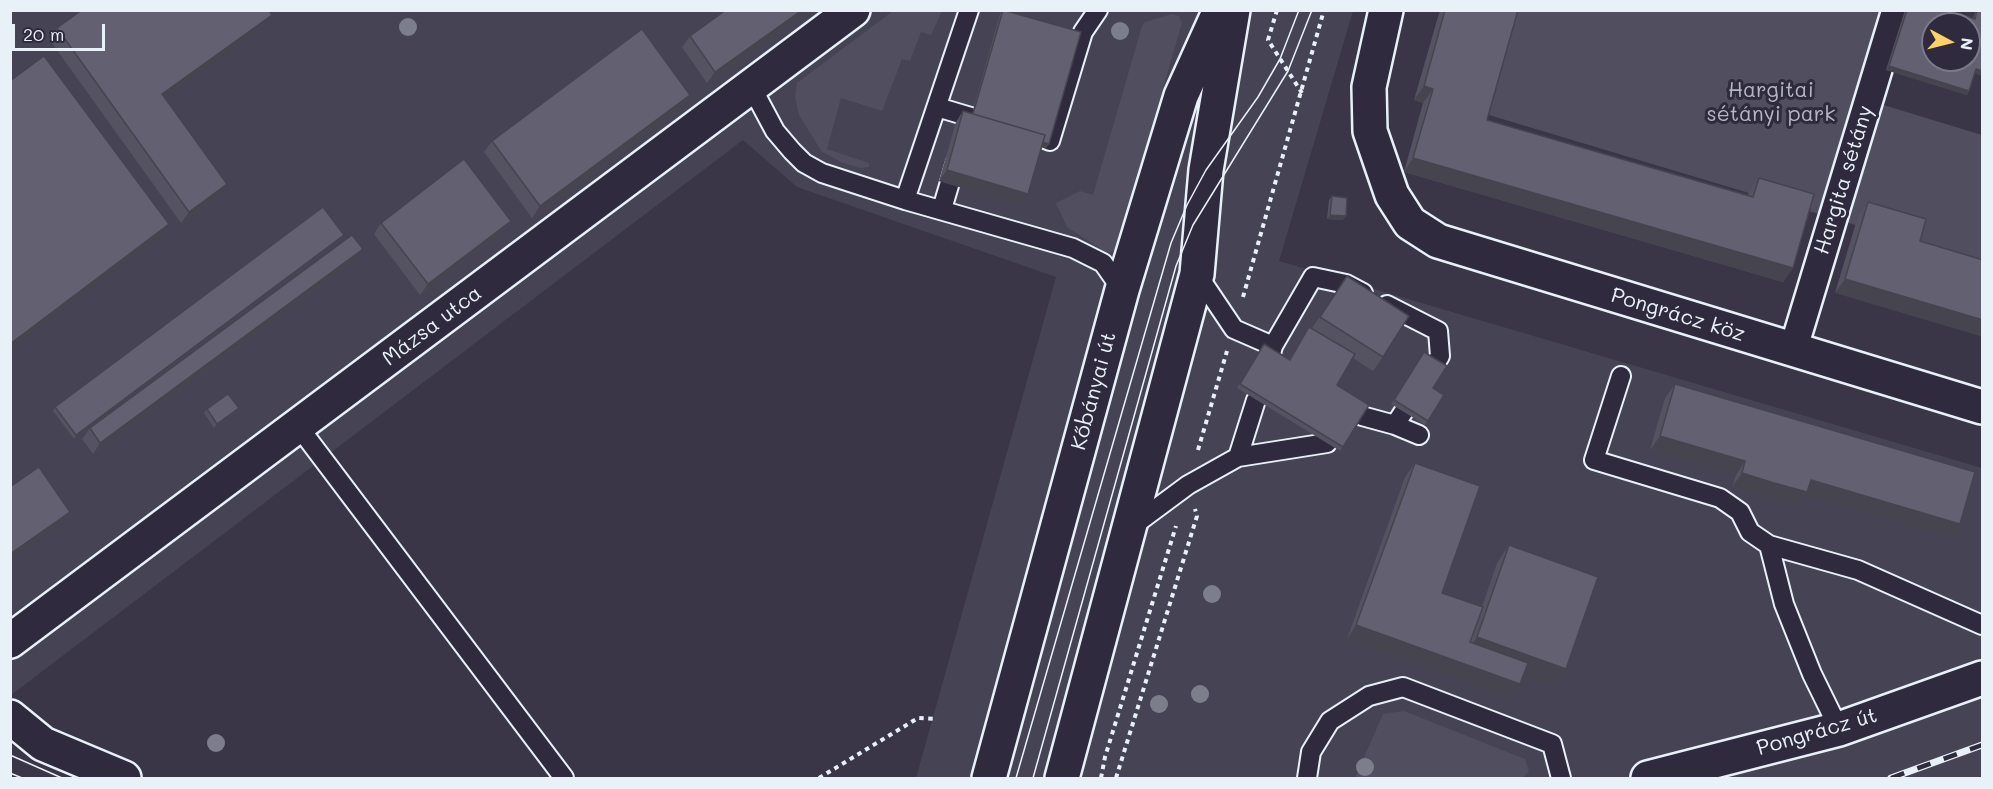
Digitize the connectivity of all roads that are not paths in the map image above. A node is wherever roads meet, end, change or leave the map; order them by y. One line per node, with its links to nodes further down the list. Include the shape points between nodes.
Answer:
1 (853, 10): 8 (street, Mázsa utca)
2 (969, 10): 9 (lane)
3 (1098, 10): 12 (lane, via 1083,32 1050,141)
4 (1220, 10): 16 (street, Kőbányai út, via 1181,96)
5 (1233, 10): 15 (street, via 1206,170)
6 (1386, 10): 17 (street, Pongrácz köz, via 1369,87 1370,120 1380,166 1410,223 1438,241)
7 (1896, 10): 17 (street, Hargita sétány)
8 (751, 86): 13 (lane, via 775,131 804,163 822,173); 23 (street, Mázsa utca)
9 (937, 107): 10 (lane); 13 (lane)
10 (969, 117): 11 (lane); 14 (lane)
11 (999, 126)
12 (1029, 135)
13 (905, 200): 14 (lane)
14 (942, 209): 16 (lane, via 1073,248 1103,263)
15 (1197, 274): 18 (lane, via 1234,329 1272,350 1313,277 1346,284 1438,331 1440,356); 27 (street)
16 (1122, 290): 37 (street, Kőbányai út)
17 (1793, 350): 21 (street, Pongrácz köz)
18 (1435, 364)
19 (1621, 376): 28 (lane, via 1594,460 1720,498 1740,512 1750,532)
20 (1256, 400): 26 (lane)
21 (1983, 407)
22 (1362, 416): 24 (lane, via 1400,418)
23 (298, 426): 30 (street, Mázsa utca); 36 (lane)
24 (1419, 435)
25 (1327, 442): 26 (lane)
26 (1238, 458): 27 (lane, via 1188,485)
27 (1129, 529): 34 (street)
28 (1769, 544): 29 (lane, via 1858,570); 33 (lane, via 1784,604)
29 (1983, 626)
30 (10, 641)
31 (1983, 678): 33 (street, Pongrácz út)
32 (10, 717): 35 (street, via 43,744)
33 (1839, 729): 40 (street, Pongrácz út)
34 (1069, 772)
35 (124, 778)
36 (564, 778)
37 (989, 778)
38 (1307, 778): 39 (lane, via 1311,752 1330,720 1370,696 1403,687 1552,744)
39 (1561, 778)
40 (1648, 778)

